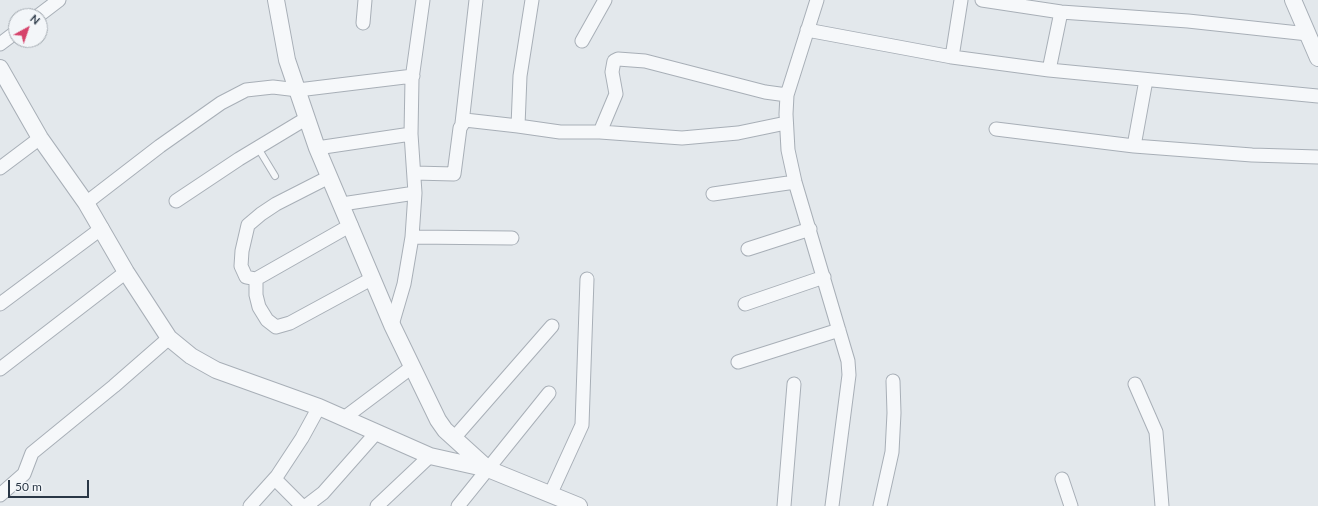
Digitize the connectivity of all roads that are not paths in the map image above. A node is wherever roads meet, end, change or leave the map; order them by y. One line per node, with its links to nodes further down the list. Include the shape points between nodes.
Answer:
1 (59, 0): 12 (street)
2 (365, 0): 14 (street)
3 (423, 0): 22 (street)
4 (476, 0): 28 (street)
5 (532, 0): 30 (street, via 520,76)
6 (605, 0): 17 (street)
7 (817, 0): 15 (street)
8 (961, 0): 18 (street)
9 (982, 0): 13 (street)
10 (1293, 0): 16 (street)
11 (280, 1): 24 (street, via 288,60)
12 (48, 8)
13 (1061, 12): 16 (street, via 1188,21); 20 (street)
14 (363, 22)
15 (807, 30): 18 (street); 25 (street)
16 (1308, 34): 19 (street)
17 (582, 41)
18 (952, 57): 20 (street)
19 (1318, 58)
20 (1049, 70): 23 (street)
21 (2, 75): 34 (street)
22 (413, 76): 24 (street); 33 (street)
23 (1146, 80): 26 (street); 35 (street)
24 (298, 90): 27 (street); 47 (street, via 266,88 246,90 235,95 160,146)
25 (787, 95): 29 (street); 32 (street, via 765,92 645,61 618,59 614,61 612,72 616,94)
26 (1318, 96)
27 (307, 118): 36 (street); 37 (street)
28 (462, 123): 30 (street, via 465,120); 40 (street, via 454,174)
29 (786, 123): 32 (street, via 738,133 682,138); 43 (street, via 788,150)
30 (518, 126): 32 (street, via 560,132)
31 (996, 129): 35 (street)
32 (600, 132)
33 (411, 134): 37 (street); 40 (street)
34 (40, 138): 39 (street); 47 (street)
35 (1134, 146): 38 (street)
36 (258, 148): 41 (lane); 46 (street)
37 (316, 148): 42 (street)
38 (1318, 157)
39 (0, 168)
40 (414, 173): 44 (street)
41 (276, 176)
42 (329, 177): 48 (street); 58 (street, via 276,204 248,225 241,266 246,277)
43 (795, 182): 45 (street); 51 (street)
44 (415, 193): 48 (street); 52 (street)
45 (712, 194)
46 (176, 201)
47 (86, 202): 50 (street)
48 (342, 204): 49 (street)
49 (351, 225): 57 (street); 58 (street)
50 (102, 228): 55 (street); 60 (street)
51 (810, 229): 54 (street); 56 (street)
52 (412, 237): 53 (street); 62 (street, via 404,284)
53 (512, 238)
54 (748, 249)
55 (126, 272): 65 (street); 68 (street)
56 (824, 277): 61 (street); 64 (street)
57 (373, 278): 58 (street, via 290,323 276,327 267,320 259,307); 62 (street)
58 (256, 279)
59 (587, 279): 82 (street, via 582,425)
60 (0, 304)
61 (745, 304)
62 (392, 325): 67 (street)
63 (552, 326): 76 (street)
64 (840, 330): 66 (street); 90 (street, via 849,375)
65 (169, 338): 73 (street, via 191,356 216,370); 81 (street, via 32,453 24,474)
66 (738, 362)
67 (412, 367): 74 (street); 76 (street, via 438,420)
68 (0, 369)
69 (893, 381): 91 (street, via 892,452)
70 (794, 384): 89 (street)
71 (1135, 384): 93 (street, via 1156,432)
72 (549, 394): 78 (street)
73 (319, 407): 74 (street); 79 (street)
74 (344, 418): 75 (street)
75 (376, 434): 77 (street); 85 (street, via 323,493)
76 (454, 438): 78 (street)
77 (430, 456): 78 (street); 86 (street)
78 (488, 469): 82 (street); 87 (street)
79 (275, 479): 83 (street); 84 (street)
80 (1062, 479): 92 (street)
81 (0, 495)
82 (550, 495): 88 (street)
83 (250, 506)
84 (302, 506)
85 (306, 506)
86 (377, 506)
87 (458, 506)
88 (579, 506)
89 (784, 506)
90 (832, 506)
91 (880, 506)
92 (1071, 506)
93 (1162, 506)

